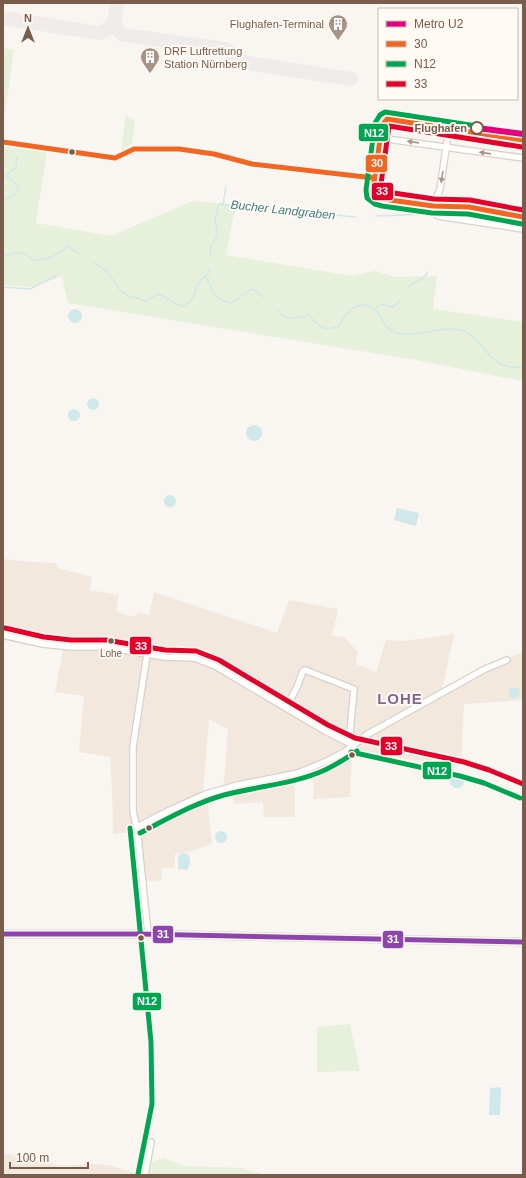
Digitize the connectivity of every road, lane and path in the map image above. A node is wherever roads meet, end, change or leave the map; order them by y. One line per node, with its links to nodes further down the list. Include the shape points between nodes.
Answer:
1 (449, 128): 2 (street, via 387,119 382,125); 3 (street); 4 (street)
2 (380, 138): 4 (street, one-way to 2); 6 (street, via 373,194 378,198)
3 (523, 140)
4 (446, 147): 5 (street, one-way to 4); 6 (street, one-way to 6, via 440,188)
5 (523, 158)
6 (433, 206): 7 (street, via 468,208); 8 (street, via 433,212 438,216)
7 (523, 217)
8 (523, 229)
9 (3, 635): 10 (street, via 43,644 105,647)
10 (147, 654): 12 (street, via 204,661); 14 (street, via 133,747 133,811)
11 (507, 660): 13 (street, via 485,669)
12 (286, 708): 13 (street); 13 (street, via 302,672 306,670 354,689)
13 (351, 744): 14 (street, via 327,762 308,770 206,794)
14 (137, 827): 16 (street)
15 (3, 934): 16 (main road)
16 (148, 934): 17 (main road)
17 (523, 942)
18 (151, 1142): 19 (street)
19 (145, 1175)

